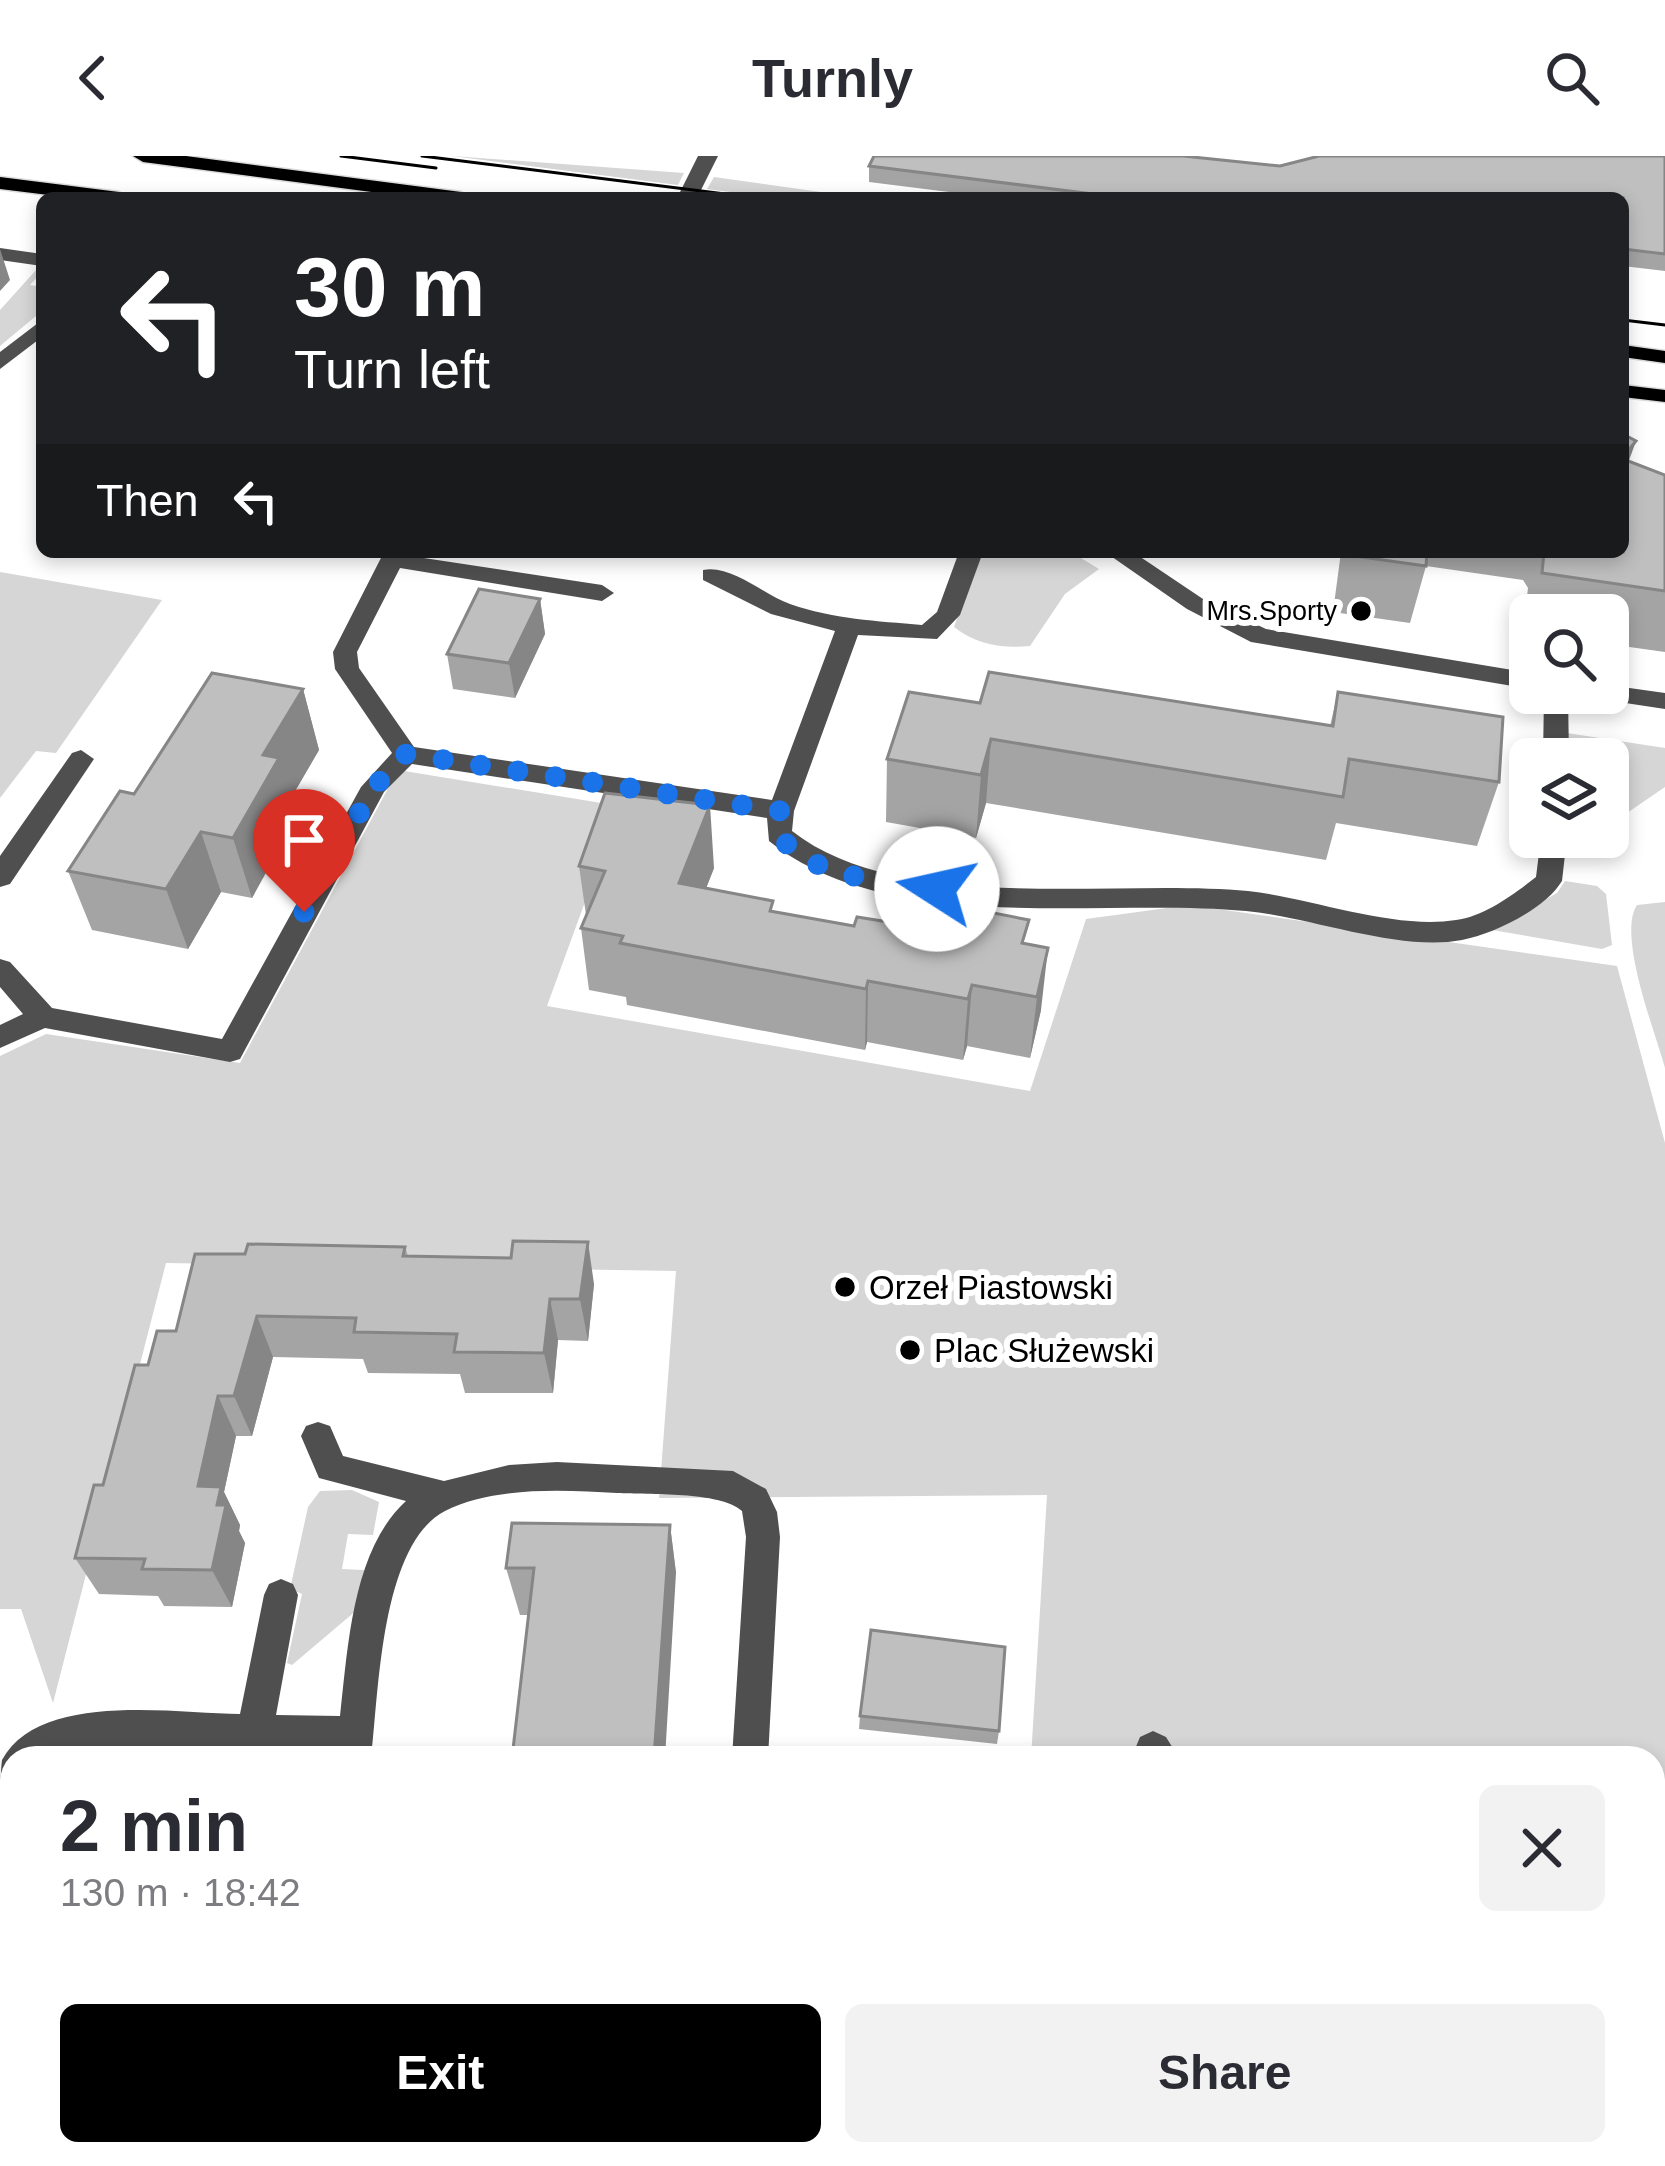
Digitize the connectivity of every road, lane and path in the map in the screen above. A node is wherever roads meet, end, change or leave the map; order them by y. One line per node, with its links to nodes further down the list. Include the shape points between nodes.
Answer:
1 (143, 156): 5 (main road)
2 (708, 156): 6 (street)
3 (0, 183): 4 (main road)
4 (71, 192)
5 (416, 192)
6 (690, 192)
7 (0, 254): 8 (street)
8 (36, 259)
9 (36, 331): 12 (street)
10 (1629, 352): 11 (main road)
11 (1665, 357)
12 (0, 363)
13 (1629, 392): 14 (main road)
14 (1665, 396)
15 (393, 558): 25 (street, via 345,652 347,669)
16 (405, 558): 20 (street)
17 (969, 558): 21 (street, via 949,615 928,633)
18 (1126, 558): 22 (street, via 1259,636)
19 (711, 575): 21 (street, via 779,609)
20 (602, 593)
21 (849, 627): 27 (street)
22 (1509, 678)
23 (1629, 696): 24 (street)
24 (1665, 701)
25 (406, 754): 27 (street); 31 (street, via 374,787 230,1051)
26 (81, 759): 29 (street)
27 (781, 811): 28 (street, via 778,834 818,866 952,892 1067,901 1192,896 1449,931 1549,881)
28 (1552, 858)
29 (0, 877)
30 (0, 969): 31 (street)
31 (43, 1017): 32 (street)
32 (0, 1037)
33 (318, 1436): 34 (street, via 331,1468)
34 (439, 1494): 38 (street, via 420,1504 393,1545); 39 (street, via 522,1480 733,1486 753,1495 764,1537)
35 (281, 1594): 36 (street)
36 (255, 1731): 37 (street, via 94,1730); 38 (street)
37 (40, 1746)
38 (355, 1746)
39 (751, 1746)

